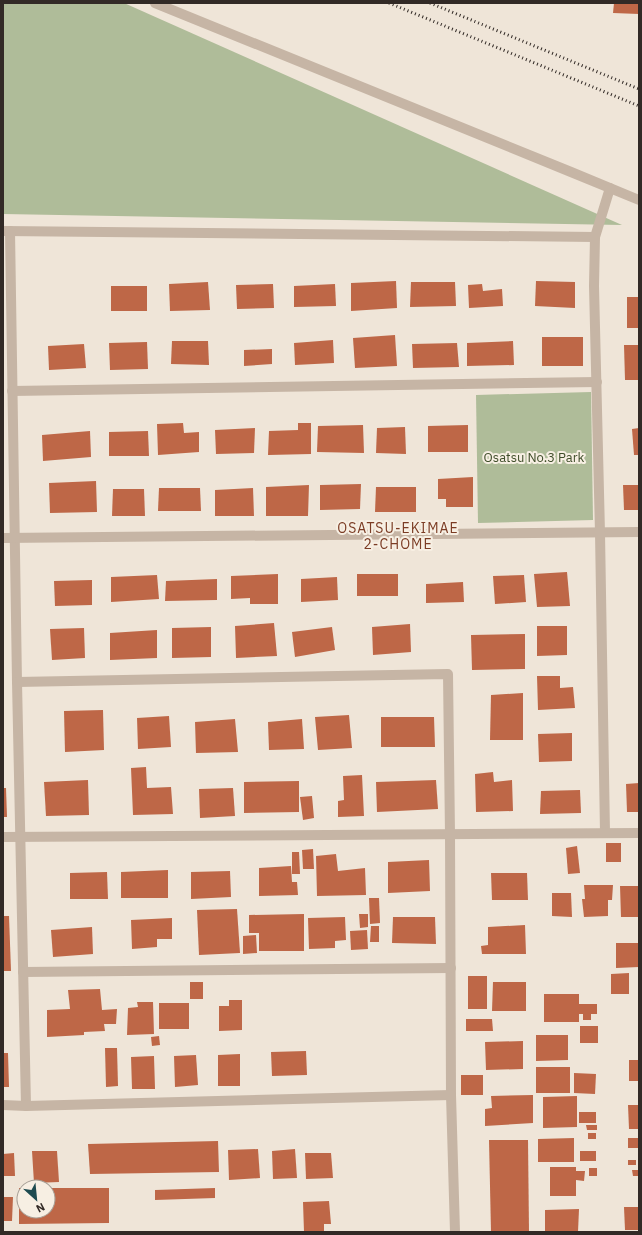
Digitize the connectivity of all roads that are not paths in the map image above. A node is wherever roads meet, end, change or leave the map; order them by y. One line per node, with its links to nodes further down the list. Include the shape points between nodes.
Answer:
1 (155, 3): 2 (street)
2 (610, 188): 3 (street); 5 (street)
3 (639, 200)
4 (6, 231): 5 (street); 7 (street)
5 (595, 237): 6 (street)
6 (596, 382): 7 (street); 8 (street)
7 (12, 391): 11 (street)
8 (600, 532): 9 (street); 11 (street); 13 (street)
9 (639, 532)
10 (3, 538): 11 (street)
11 (14, 538): 12 (street)
12 (17, 682): 15 (street, via 448,674); 17 (street)
13 (605, 833): 14 (street); 15 (street)
14 (639, 833)
15 (450, 834): 17 (street); 18 (street)
16 (3, 837): 17 (street)
17 (20, 837): 19 (street)
18 (451, 968): 19 (street); 20 (street)
19 (23, 972): 22 (street)
20 (451, 1095): 22 (street); 23 (street)
21 (3, 1105): 22 (street)
22 (26, 1106)
23 (455, 1232)

